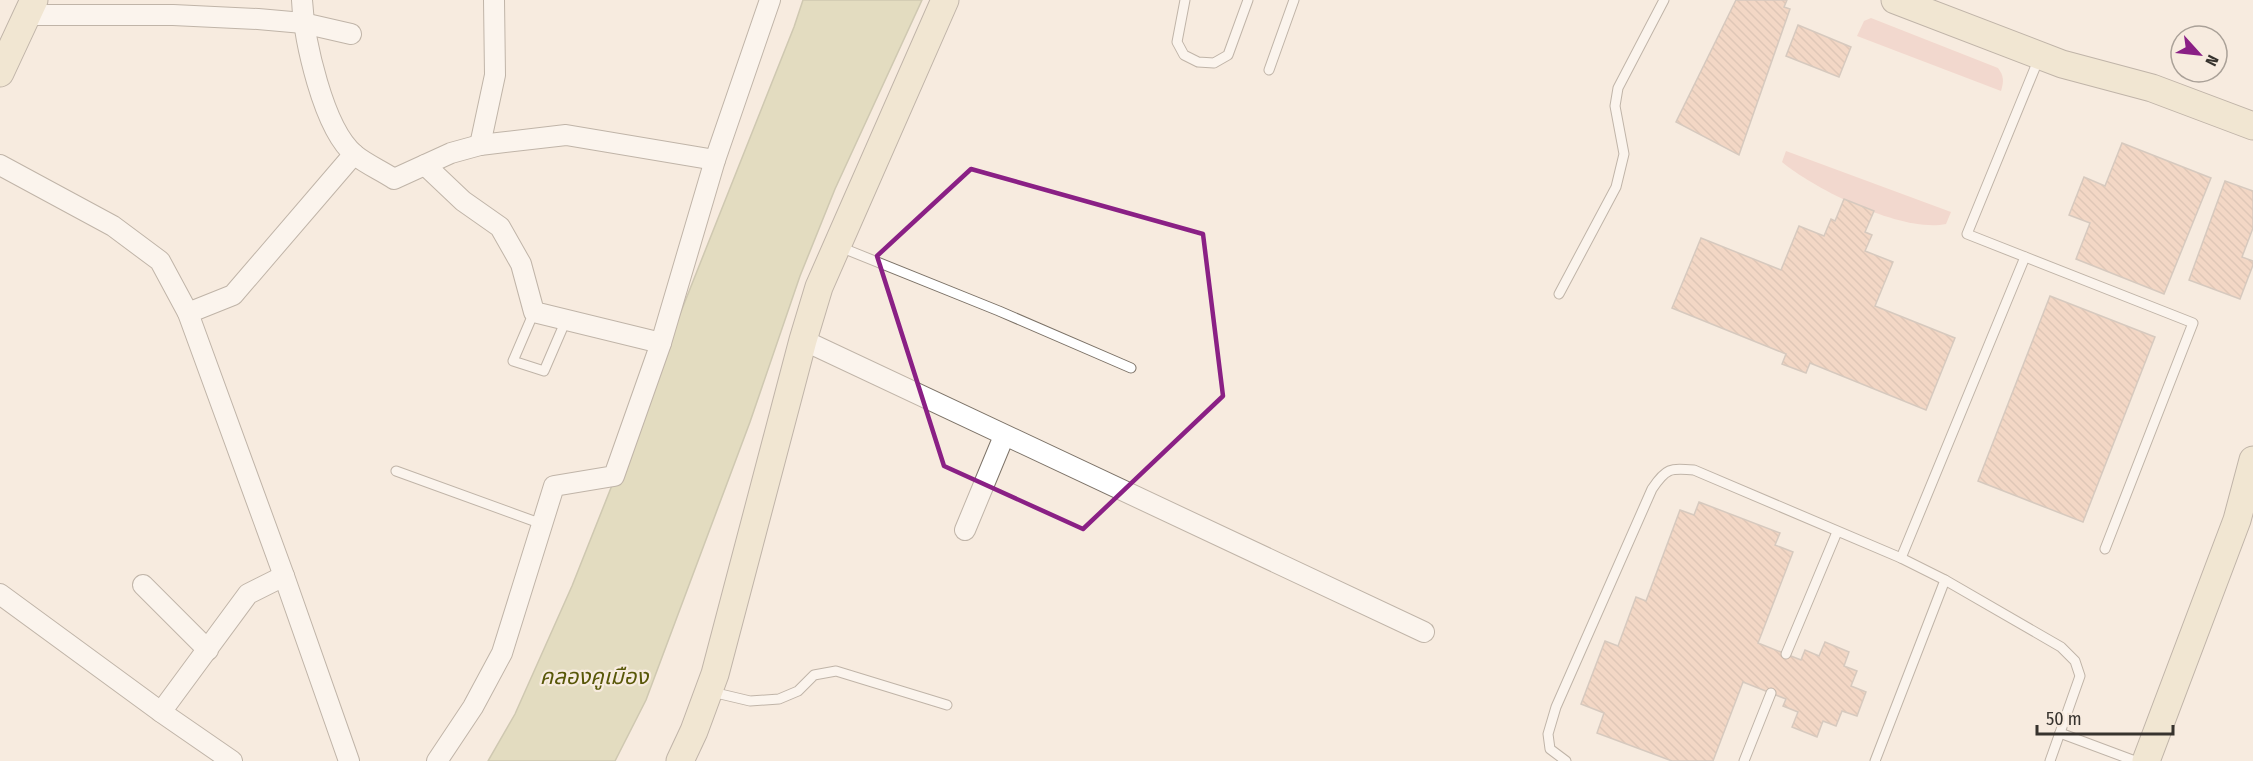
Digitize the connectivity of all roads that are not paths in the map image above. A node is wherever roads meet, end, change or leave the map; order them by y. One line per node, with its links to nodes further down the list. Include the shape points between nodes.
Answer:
1 (302, 0): 12 (street)
2 (494, 0): 18 (street, via 495,75)
3 (945, 0): 24 (street)
4 (1185, 0): 5 (lane, via 1177,42 1184,55 1198,62 1214,63 1228,55)
5 (1248, 0)
6 (1294, 0): 15 (lane)
7 (1664, 0): 26 (lane, via 1618,88 1616,106 1624,154 1616,188)
8 (1895, 0): 11 (street)
9 (766, 1): 21 (street)
10 (30, 7): 12 (street); 16 (street)
11 (1932, 7): 14 (street)
12 (303, 22): 13 (street); 20 (street, via 324,104 340,137)
13 (351, 34)
14 (2051, 60): 17 (street, via 2152,88); 19 (street, via 2146,106); 25 (lane, via 1967,234)
15 (1269, 70)
16 (0, 73)
17 (2253, 126)
18 (480, 145): 21 (street, via 566,135); 23 (street)
19 (2253, 146)
20 (354, 154): 23 (street, via 394,179); 28 (street, via 233,295)
21 (715, 160): 31 (street)
22 (0, 165): 28 (street, via 114,226 160,261)
23 (425, 165): 27 (street, via 463,201 500,227 521,264)
24 (838, 246): 30 (street, via 819,287); 32 (lane)
25 (2025, 257): 41 (lane, via 2193,323); 42 (lane)
26 (1559, 294)
27 (534, 312): 29 (street); 29 (lane, via 513,361 544,371)
28 (188, 313): 43 (street)
29 (566, 319): 31 (street)
30 (803, 340): 33 (street); 50 (street)
31 (661, 343): 38 (street, via 614,476 554,486)
32 (1131, 368)
33 (1004, 436): 39 (street); 47 (street)
34 (2253, 460): 37 (street)
35 (396, 471): 38 (lane)
36 (2253, 486): 37 (street)
37 (2236, 520): 64 (street)
38 (542, 524): 57 (street, via 502,653)
39 (965, 530)
40 (1837, 532): 42 (lane); 49 (lane); 59 (lane, via 1694,470 1673,468 1661,475 1556,707 1548,734 1550,749)
41 (2105, 549)
42 (1901, 558): 44 (lane)
43 (284, 576): 48 (street, via 248,594); 56 (street)
44 (1945, 580): 54 (lane, via 2061,647 2075,661 2080,675); 61 (lane)
45 (143, 585): 48 (street)
46 (0, 594): 53 (street)
47 (1424, 632)
48 (208, 650): 53 (street)
49 (1786, 654)
50 (709, 691): 52 (lane, via 750,701 779,699 798,691 814,675 836,671); 58 (street)
51 (1771, 693): 60 (lane)
52 (947, 705)
53 (161, 712): 55 (street)
54 (2060, 733): 62 (lane); 63 (lane)
55 (232, 761)
56 (349, 761)
57 (437, 761)
58 (680, 761)
59 (1566, 761)
60 (1744, 761)
61 (1875, 761)
62 (2050, 761)
63 (2135, 761)
64 (2146, 761)

